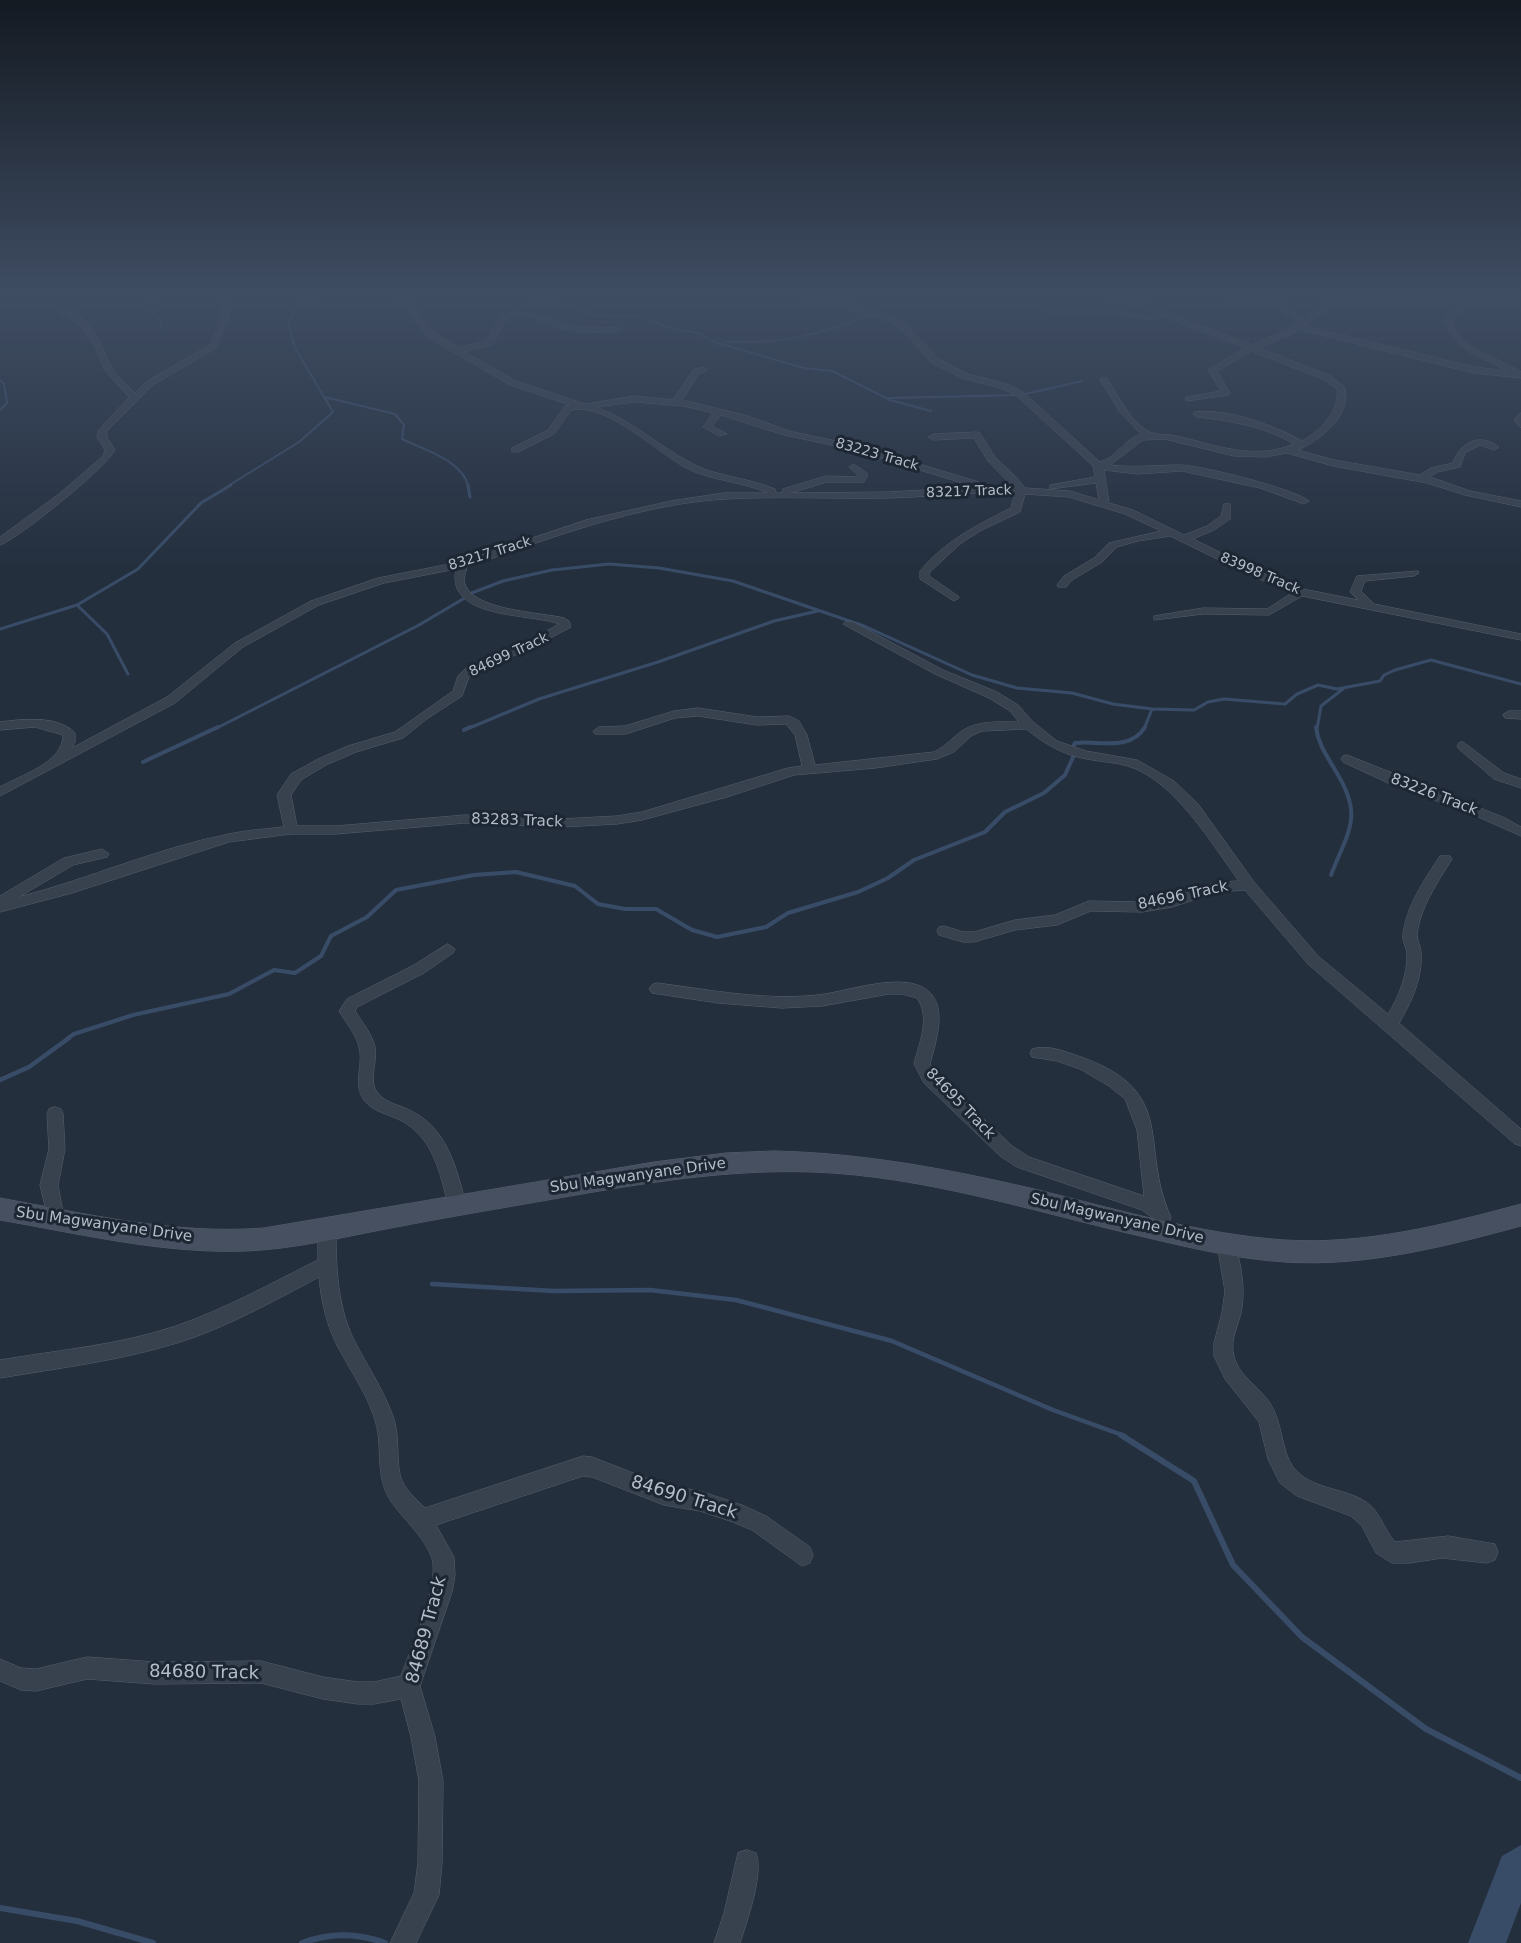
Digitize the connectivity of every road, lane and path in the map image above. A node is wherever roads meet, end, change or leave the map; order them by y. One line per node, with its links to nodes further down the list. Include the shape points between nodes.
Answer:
1 (123, 386): 9 (street)
2 (148, 386): 9 (street)
3 (519, 386): 12 (street)
4 (687, 386): 11 (street)
5 (1003, 386): 25 (street, via 1020,394)
6 (1107, 386): 19 (street, via 1116,404)
7 (1222, 386): 10 (street, via 1227,392)
8 (1338, 386): 21 (street, via 1341,403 1330,423)
9 (134, 397): 41 (street, via 104,427 102,437 110,450 107,457)
10 (1189, 399)
11 (676, 402): 13 (street, 83223 Track, via 635,399); 14 (street, 83223 Track)
12 (584, 406): 13 (street, 83223 Track); 23 (street, via 568,408 551,432)
13 (600, 406): 27 (street, via 693,468)
14 (718, 412): 18 (street, via 707,427); 30 (street, 83223 Track, via 787,433 857,448)
15 (1197, 414): 21 (street, via 1245,420)
16 (1521, 416): 17 (street)
17 (1521, 425)
18 (722, 434)
19 (1149, 436): 24 (street, via 1235,453); 25 (street, via 1135,439 1112,463)
20 (933, 437): 31 (street, via 978,436 991,459)
21 (1302, 445): 24 (street)
22 (1494, 447): 29 (street, via 1480,441 1461,452 1457,465 1434,470)
23 (514, 450)
24 (1287, 450): 29 (street)
25 (1098, 466): 28 (street); 35 (street, via 1137,471 1182,468 1257,484)
26 (854, 467): 33 (street, via 862,474 861,480 826,479)
27 (726, 478): 33 (street, via 758,485); 34 (street)
28 (1100, 478): 32 (street, 83217 Track); 36 (street)
29 (1421, 479): 37 (street)
30 (991, 489): 31 (street, 83217 Track); 33 (street, 83217 Track, via 890,495)
31 (1022, 490): 32 (street, 83217 Track); 46 (street, via 1016,510 956,542 925,571 924,577)
32 (1034, 490): 36 (street, 83217 Track)
33 (776, 494): 34 (street, 83217 Track)
34 (723, 496): 42 (street, 83217 Track, via 586,523)
35 (1304, 501)
36 (1104, 503): 39 (street, 83998 Track)
37 (1521, 504)
38 (1227, 506): 40 (street, via 1222,520 1204,532)
39 (1171, 532): 40 (street, 83998 Track); 44 (street, via 1113,545)
40 (1182, 538): 45 (street, 83998 Track)
41 (0, 542)
42 (462, 565): 56 (street, 83217 Track, via 382,580 300,610 239,645 181,694); 60 (street, 84699 Track, via 459,583 479,603 501,611 560,620 566,625 470,670 453,698 424,714 399,735 343,753 296,777 284,795)
43 (1414, 573): 47 (street, via 1361,578 1355,592)
44 (1062, 585)
45 (1300, 592): 47 (street, 83998 Track); 48 (street, via 1269,612 1203,611)
46 (954, 598)
47 (1371, 607): 50 (street, 83998 Track)
48 (1158, 618)
49 (849, 624): 51 (street, via 939,672 993,694 1021,714)
50 (1521, 637)
51 (1029, 725): 57 (street, 83283 Track, via 980,727 944,752 929,756); 64 (street, via 1064,749 1133,764 1169,784 1210,828)
52 (0, 726): 56 (street, via 34,723 69,733 69,742)
53 (599, 731): 57 (street, via 626,730 698,712 758,721 789,720 801,735)
54 (1463, 746): 58 (street, via 1499,776)
55 (1347, 759): 61 (street, 83226 Track, via 1498,819)
56 (58, 762): 59 (street, 83217 Track)
57 (809, 768): 60 (street, 83283 Track, via 617,820 561,823 465,819)
58 (1520, 784)
59 (0, 792)
60 (291, 830): 65 (street, 83283 Track, via 207,843 67,890)
61 (1521, 832)
62 (102, 854): 65 (street, via 69,861)
63 (1445, 858): 69 (street, via 1419,900 1410,937 1414,954 1411,974)
64 (1249, 885): 66 (street, 84696 Track, via 1217,887 1142,907 1089,906 1057,920 1015,925 974,937); 69 (street, via 1313,960)
65 (0, 905)
66 (944, 931)
67 (448, 949): 73 (street, via 419,969 352,1003 347,1011 367,1047 366,1084 370,1096 425,1128 444,1157)
68 (657, 989): 77 (street, 84695 Track, via 769,1000 819,1000 901,987 917,991 927,1002 931,1031 923,1067 1006,1151 1039,1169 1113,1192)
69 (1390, 1024): 72 (street)
70 (1038, 1053): 77 (street, via 1086,1065 1132,1095 1145,1130 1150,1182)
71 (55, 1114): 76 (street, via 57,1149 49,1185)
72 (1521, 1139)
73 (457, 1205): 77 (main road, Sbu Magwanyane Drive, via 681,1167 807,1162 920,1174); 78 (main road, Sbu Magwanyane Drive)
74 (0, 1209): 76 (main road, Sbu Magwanyane Drive)
75 (1520, 1217): 79 (main road, Sbu Magwanyane Drive, via 1433,1240 1358,1251 1284,1251)
76 (55, 1218): 78 (main road, Sbu Magwanyane Drive, via 187,1238 250,1239)
77 (1159, 1220): 79 (main road, Sbu Magwanyane Drive)
78 (327, 1229): 80 (street, 84689 Track)
79 (1226, 1244): 83 (street, via 1234,1279 1233,1306 1223,1347 1229,1368 1268,1417 1274,1451 1286,1474 1307,1492 1344,1500 1359,1509 1372,1522 1387,1549 1395,1552 1442,1547)
80 (327, 1264): 81 (street, via 262,1298 178,1334 117,1350); 82 (street, 84689 Track, via 330,1293 344,1340 383,1416 390,1475 397,1492)
81 (0, 1369)
82 (421, 1520): 84 (street, 84690 Track, via 583,1466 664,1495 735,1512 759,1523); 86 (street, 84689 Track, via 442,1557 444,1575)
83 (1487, 1552)
84 (802, 1555)
85 (0, 1670): 86 (street, 84680 Track, via 21,1679 36,1680 87,1668 154,1673 261,1672 358,1693)
86 (409, 1686): 88 (street, 84689 Track, via 431,1781 430,1863 426,1895)
87 (747, 1862): 89 (street)
88 (403, 1943)
89 (727, 1943)

